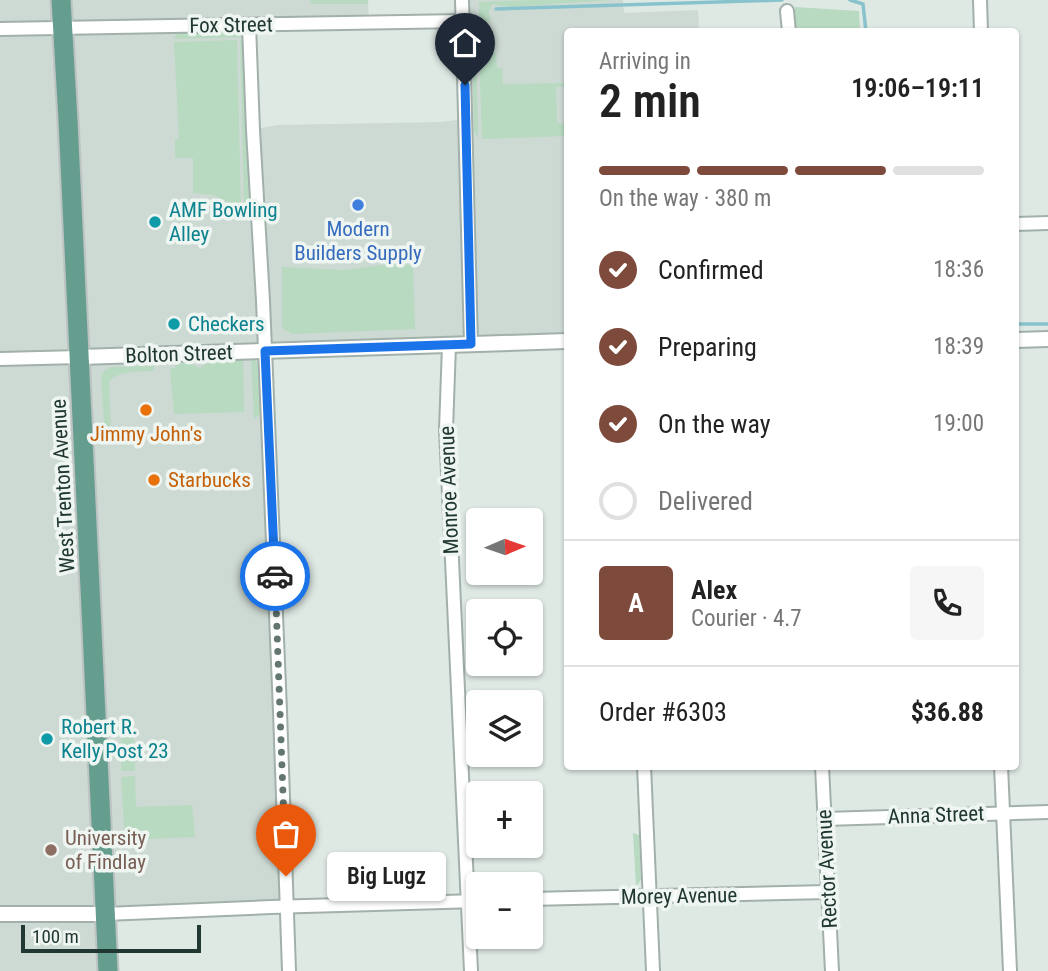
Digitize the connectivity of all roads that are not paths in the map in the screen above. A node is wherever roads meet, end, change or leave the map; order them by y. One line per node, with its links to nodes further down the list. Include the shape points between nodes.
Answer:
1 (61, 0): 7 (main road, West Trenton Avenue)
2 (462, 0): 5 (street)
3 (979, 0): 9 (street)
4 (787, 11): 8 (street)
5 (463, 21): 6 (street, Fox Street); 16 (street)
6 (249, 25): 7 (street, Fox Street); 18 (street)
7 (62, 28): 10 (street, Fox Street); 19 (main road, West Trenton Avenue)
8 (789, 28)
9 (981, 28)
10 (0, 29)
11 (1048, 223): 12 (street)
12 (1019, 224)
13 (1048, 339): 14 (street)
14 (1019, 340)
15 (564, 341): 16 (street, Bolton Street)
16 (471, 344): 17 (street, Bolton Street)
17 (449, 345): 18 (street, Bolton Street); 27 (street, Monroe Avenue, via 446,430)
18 (265, 351): 19 (street, Bolton Street); 32 (street)
19 (80, 357): 20 (street, Bolton Street); 34 (main road, West Trenton Avenue)
20 (0, 359)
21 (644, 770): 29 (street)
22 (822, 770): 26 (street, Rector Avenue)
23 (1001, 770): 25 (street)
24 (1048, 811): 25 (street, Anna Street)
25 (1003, 813): 26 (street, Anna Street); 41 (street)
26 (825, 819): 28 (street, Rector Avenue)
27 (470, 872)
28 (828, 892): 29 (street, Morey Avenue); 40 (street, Rector Avenue)
29 (650, 896): 30 (street, Morey Avenue); 39 (street)
30 (543, 899)
31 (466, 901): 32 (street)
32 (287, 906): 34 (street); 37 (street)
33 (0, 914): 34 (street)
34 (105, 914): 36 (main road, West Trenton Avenue)
35 (471, 949): 38 (street, Monroe Avenue)
36 (108, 971)
37 (289, 971)
38 (471, 971)
39 (653, 971)
40 (832, 971)
41 (1010, 971)

